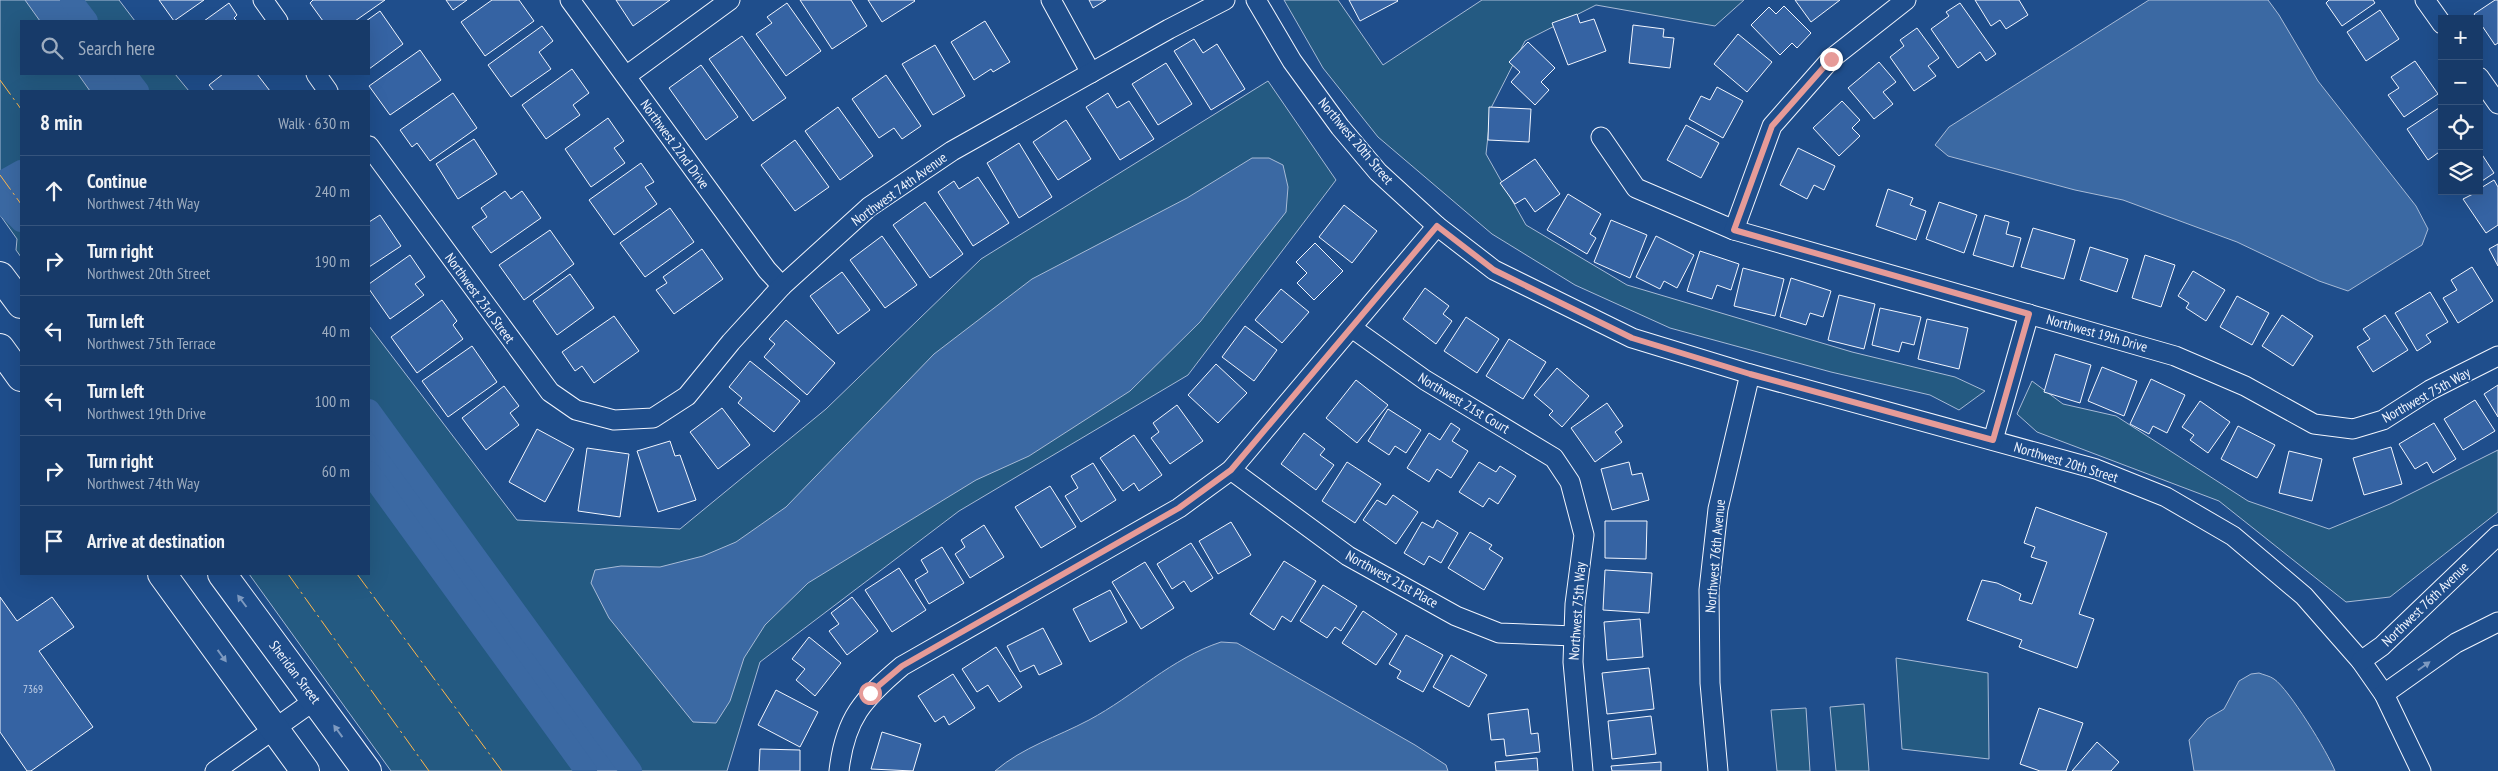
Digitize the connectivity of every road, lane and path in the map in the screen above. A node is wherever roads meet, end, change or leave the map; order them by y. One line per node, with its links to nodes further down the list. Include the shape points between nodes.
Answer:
1 (263, 0): 10 (street)
2 (570, 0): 13 (street, Northwest 22nd Drive)
3 (730, 0): 13 (street)
4 (1051, 0): 11 (street)
5 (1225, 0): 11 (street, Northwest 74th Avenue)
6 (1256, 0): 19 (street, Northwest 20th Street, via 1292,61 1340,127 1378,172)
7 (1906, 0): 20 (street, via 1831,59 1772,126)
8 (2425, 0): 9 (street)
9 (2438, 18)
10 (277, 20)
11 (1091, 73): 22 (street, Northwest 74th Avenue, via 952,151 869,207)
12 (317, 75): 15 (street)
13 (626, 76): 22 (street, Northwest 22nd Drive, via 766,270)
14 (2483, 83): 16 (street)
15 (327, 90)
16 (2498, 104)
17 (1601, 138): 20 (street, Northwest 19th Drive, via 1636,188)
18 (370, 147): 30 (street, Northwest 23rd Street, via 550,392 576,410)
19 (1437, 226): 25 (street); 28 (street, Northwest 20th Street, via 1494,270 1560,304 1632,338)
20 (1734, 230): 24 (street, Northwest 19th Drive)
21 (0, 276): 23 (main road)
22 (782, 286): 30 (street, Northwest 74th Avenue, via 687,396 653,418)
23 (20, 303)
24 (2029, 314): 31 (street, Northwest 19th Drive, via 2175,356 2245,386 2314,424); 32 (street)
25 (1352, 328): 33 (street); 34 (street, Northwest 21st Court, via 1424,380 1554,458)
26 (0, 348): 29 (main road)
27 (2498, 356): 31 (street, Northwest 75th Way, via 2430,390 2383,420)
28 (1750, 374): 32 (street, Northwest 20th Street); 49 (street, Northwest 76th Avenue, via 1718,509 1709,590 1710,683)
29 (20, 376)
30 (614, 420)
31 (2353, 429)
32 (1993, 440): 40 (street, Northwest 20th Street, via 2096,469 2166,497 2233,536 2304,596)
33 (1231, 470): 39 (street, Northwest 21st Place, via 1348,556 1456,616 1499,633); 47 (street, via 1179,508 902,666 870,693 850,722)
34 (1570, 482): 39 (street, Northwest 75th Way, via 1584,534)
35 (2494, 541): 40 (street, Northwest 76th Avenue)
36 (163, 575): 43 (main road, one-way to 43)
37 (223, 575): 42 (main road, Sheridan Street, one-way to 37)
38 (2498, 622): 41 (street, one-way to 38, via 2456,643)
39 (1574, 636): 48 (street, Northwest 75th Way, via 1573,662)
40 (2362, 661): 41 (street, Northwest 20th Street)
41 (2384, 694): 50 (street, Northwest 20th Street)
42 (315, 700): 43 (street); 46 (main road, Sheridan Street, one-way to 42)
43 (274, 729): 44 (street); 45 (main road)
44 (215, 771)
45 (304, 771)
46 (367, 771)
47 (839, 771)
48 (1583, 771)
49 (1718, 771)
50 (2421, 771)

